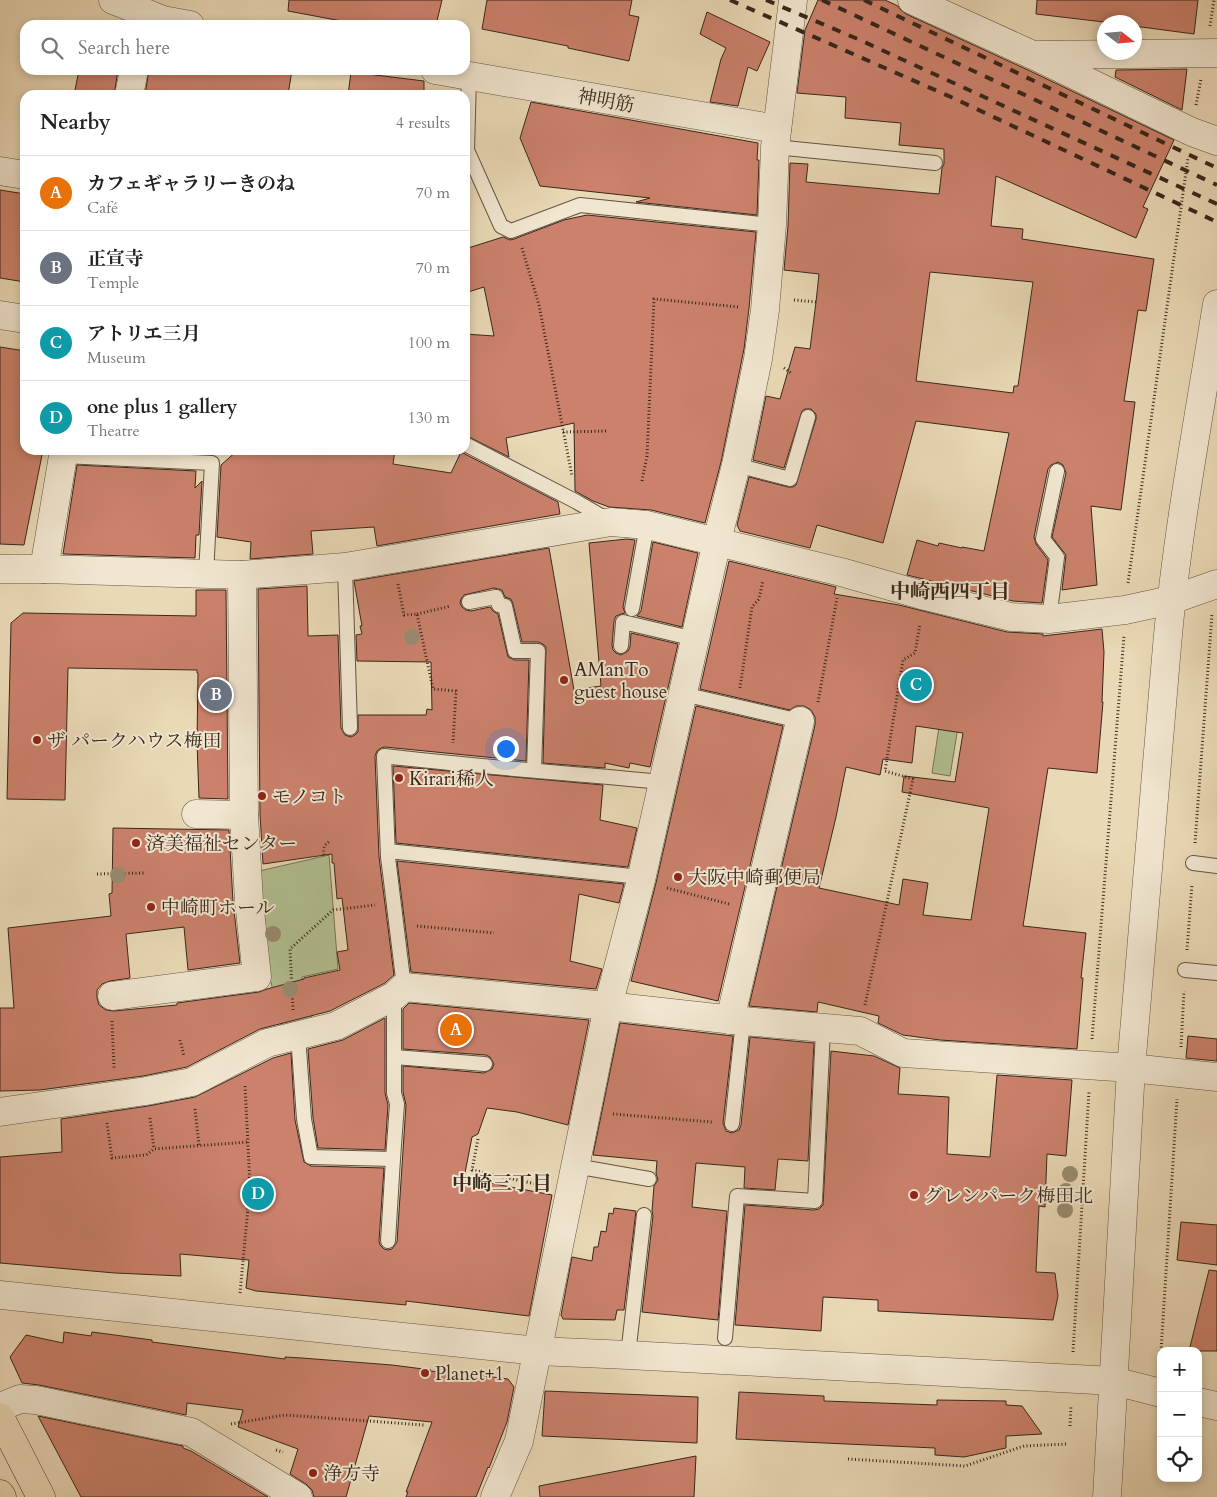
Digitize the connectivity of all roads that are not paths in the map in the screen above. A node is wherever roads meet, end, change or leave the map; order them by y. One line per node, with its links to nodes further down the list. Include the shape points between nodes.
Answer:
1 (113, 0): 4 (street)
2 (793, 0): 13 (street)
3 (912, 0): 7 (street)
4 (145, 13): 5 (street)
5 (163, 20)
6 (1213, 43): 7 (street)
7 (1035, 56): 14 (street)
8 (133, 75): 11 (street)
9 (464, 75): 10 (street, 神明筋)
10 (469, 76): 12 (lane); 13 (street, 神明筋)
11 (130, 90)
12 (469, 90)
13 (776, 138): 16 (lane); 19 (street)
14 (1217, 141)
15 (470, 157): 19 (lane, via 501,226 511,231 580,205)
16 (935, 163)
17 (0, 171): 18 (street)
18 (20, 174)
19 (772, 225): 27 (street, via 758,359)
20 (1217, 304): 38 (street)
21 (0, 315): 22 (street)
22 (20, 318)
23 (808, 417): 27 (lane, via 790,479)
24 (470, 447): 29 (lane)
25 (63, 455): 34 (street)
26 (93, 455): 35 (lane, via 212,463)
27 (736, 465): 31 (street)
28 (1057, 471): 41 (lane, via 1043,539 1056,557)
29 (611, 522): 30 (street); 32 (street)
30 (647, 525): 31 (street); 40 (lane)
31 (717, 541): 41 (street, via 1010,616); 42 (street)
32 (345, 566): 36 (street); 46 (lane)
33 (0, 569): 34 (street)
34 (44, 569): 35 (street)
35 (206, 574): 36 (street)
36 (242, 575): 50 (street)
37 (1215, 595): 38 (street)
38 (1171, 600): 41 (street, via 1126,610); 65 (street)
39 (469, 602): 47 (lane, via 496,597 498,605 505,606 515,651 538,651)
40 (632, 609)
41 (1049, 619)
42 (695, 639): 43 (lane, via 623,622); 44 (street)
43 (621, 646)
44 (683, 694): 45 (lane); 48 (street)
45 (800, 721): 60 (street, via 756,910)
46 (350, 728)
47 (534, 770): 48 (lane); 51 (lane, via 384,756)
48 (663, 782): 54 (street)
49 (196, 814): 50 (street)
50 (244, 815): 58 (street, via 257,977)
51 (388, 851): 54 (lane, via 631,876); 57 (lane)
52 (1193, 863): 53 (lane)
53 (1217, 866)
54 (641, 880): 59 (street)
55 (1185, 970): 56 (lane)
56 (1217, 973)
57 (399, 992): 59 (street); 62 (street, via 336,1026); 63 (lane)
58 (112, 996)
59 (608, 1006): 60 (street); 70 (street)
60 (736, 1020): 61 (street); 68 (lane)
61 (823, 1028): 65 (street, via 860,1031 903,1053); 75 (lane, via 815,1202 737,1196)
62 (298, 1035): 67 (street, via 267,1043 192,1082); 69 (lane, via 304,1119 311,1158)
63 (394, 1057): 64 (lane); 69 (lane)
64 (485, 1064)
65 (1131, 1068): 66 (street); 78 (street)
66 (1217, 1077)
67 (0, 1112)
68 (732, 1124)
69 (393, 1159): 73 (lane)
70 (572, 1178): 71 (lane); 76 (street)
71 (649, 1179)
72 (644, 1215): 77 (lane)
73 (388, 1240)
74 (0, 1295): 76 (street)
75 (725, 1338)
76 (538, 1352): 77 (street); 88 (street, via 519,1442)
77 (628, 1355): 78 (street)
78 (1114, 1381): 79 (street); 89 (street)
79 (1157, 1392)
80 (1202, 1403): 81 (street)
81 (1217, 1406)
82 (0, 1407): 87 (street, via 20,1399 36,1400 191,1432)
83 (0, 1417): 86 (main road)
84 (0, 1494): 85 (main road)
85 (2, 1497)
86 (41, 1497)
87 (298, 1497)
88 (495, 1497)
89 (1106, 1497)

